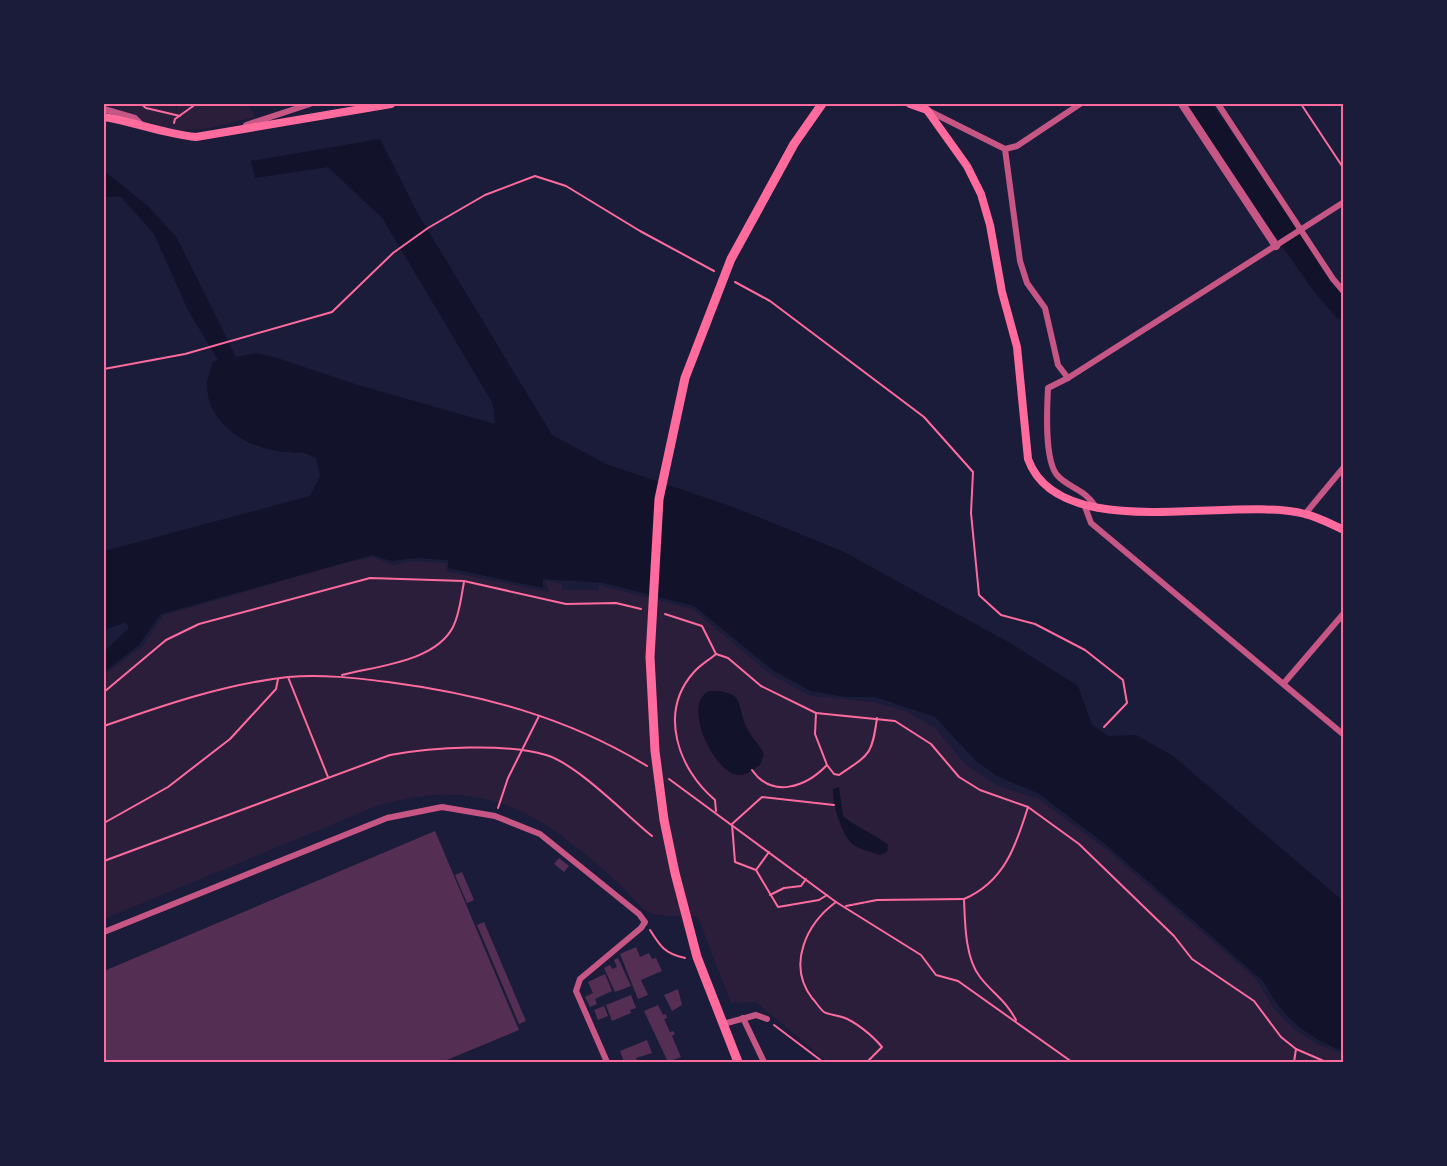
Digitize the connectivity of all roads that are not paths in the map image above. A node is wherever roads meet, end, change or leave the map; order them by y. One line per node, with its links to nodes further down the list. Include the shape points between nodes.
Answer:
1 (310, 104): 12 (street)
2 (391, 104): 12 (main road)
3 (822, 104): 30 (main road, via 794,144 731,259 685,378 659,499 650,657 655,751 664,820 697,957)
4 (910, 104): 9 (main road)
5 (1080, 104): 13 (street, via 1017,146)
6 (1182, 104): 16 (street)
7 (1218, 104): 15 (street)
8 (104, 108): 11 (street, via 135,118)
9 (927, 110): 13 (street); 20 (main road, via 967,166 987,215 1017,347 1024,442 1033,475 1055,495)
10 (104, 117): 11 (main road)
11 (143, 127): 12 (main road, via 170,135)
12 (214, 135)
13 (1005, 149): 18 (street, via 1020,261 1027,283 1045,308 1058,365)
14 (1344, 202): 15 (street)
15 (1298, 231): 16 (street); 17 (street)
16 (1276, 246): 18 (street)
17 (1344, 292)
18 (1068, 378): 21 (street, via 1048,388 1050,462 1057,475 1084,493)
19 (1344, 467): 22 (street)
20 (1085, 507): 21 (main road); 25 (street, via 1091,524)
21 (1097, 508): 22 (main road, via 1181,512 1245,509)
22 (1305, 514): 23 (main road)
23 (1344, 530)
24 (1344, 613): 25 (street)
25 (1284, 684): 26 (street)
26 (1344, 735)
27 (104, 932): 31 (street, via 387,818 442,807 495,816 540,834 561,848 645,922 580,979 576,991)
28 (743, 1017): 29 (street, via 756,1015); 30 (street); 33 (street)
29 (767, 1019)
30 (723, 1024): 32 (main road)
31 (607, 1062)
32 (738, 1062)
33 (764, 1062)

